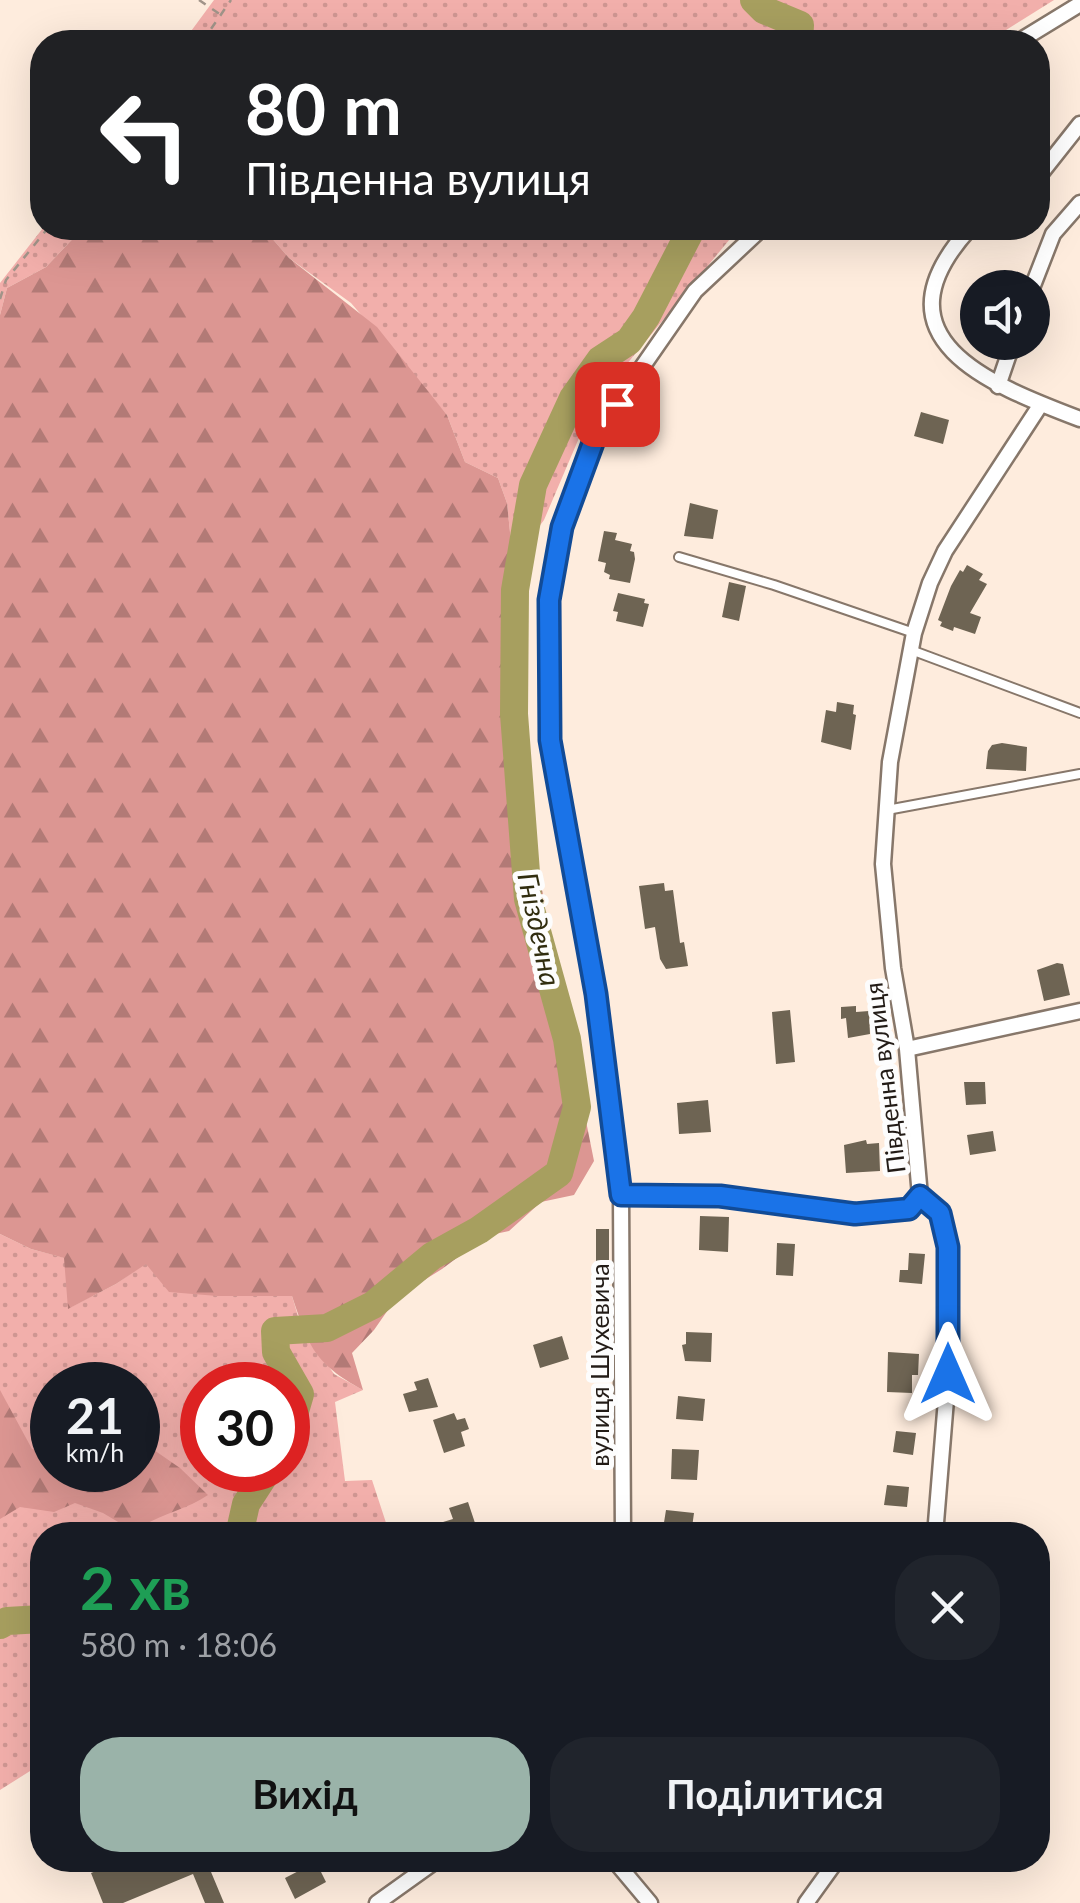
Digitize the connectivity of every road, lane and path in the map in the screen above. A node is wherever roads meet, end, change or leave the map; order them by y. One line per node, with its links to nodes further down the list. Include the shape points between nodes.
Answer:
1 (199, 0): 4 (path)
2 (232, 0): 4 (path)
3 (1080, 4): 6 (street)
4 (222, 16): 5 (path)
5 (211, 30)
6 (1038, 30)
7 (1080, 124): 8 (street)
8 (1050, 162)
9 (1080, 203): 13 (street, via 1053,234)
10 (38, 240): 14 (path, via 6,280)
11 (749, 240): 27 (street, вулиця Шухевича, via 696,291 597,432 562,527 549,600 550,740 596,994)
12 (959, 240): 16 (street, via 932,290 933,320 945,344)
13 (1039, 270)
14 (0, 299)
15 (1007, 360): 16 (street)
16 (998, 386): 17 (street)
17 (1041, 404): 18 (street); 20 (street, Південна вулиця, via 944,551)
18 (1080, 419)
19 (678, 558): 20 (lane)
20 (914, 633): 21 (street, Південна вулиця)
21 (911, 650): 22 (lane); 24 (street, Південна вулиця)
22 (1080, 713)
23 (1080, 774): 24 (lane)
24 (887, 810): 26 (street, Південна вулиця, via 885,881)
25 (1080, 1011): 26 (street)
26 (908, 1049): 28 (street, Південна вулиця)
27 (621, 1195): 28 (street, Південна вулиця, via 720,1196 855,1214 909,1209); 29 (street, вулиця Шухевича)
28 (920, 1196): 30 (street, via 940,1213 948,1247 948,1374)
29 (623, 1522)
30 (937, 1522)
31 (420, 1872): 34 (street)
32 (624, 1872): 35 (street)
33 (828, 1872): 36 (street)
34 (377, 1903)
35 (650, 1903)
36 (806, 1903)

